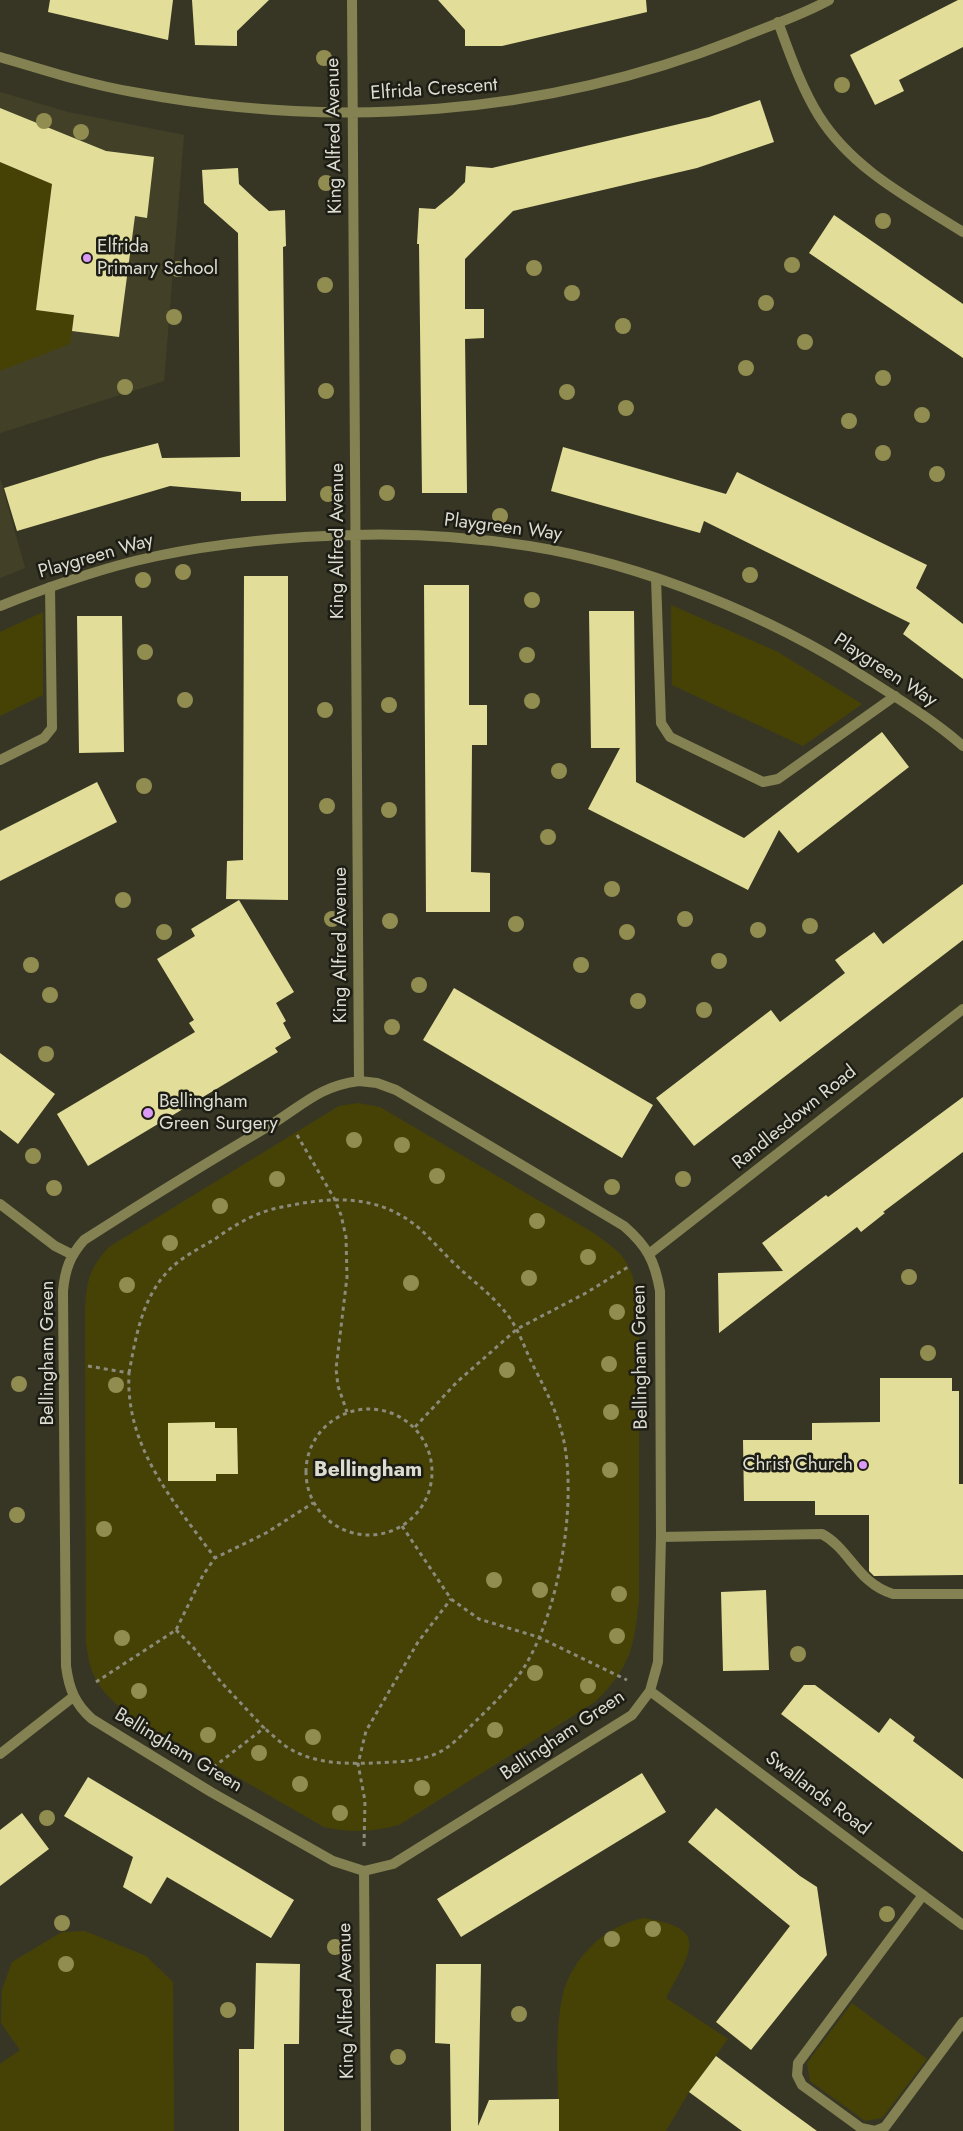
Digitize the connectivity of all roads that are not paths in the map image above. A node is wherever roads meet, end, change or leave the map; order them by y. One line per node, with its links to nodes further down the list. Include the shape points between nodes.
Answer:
1 (352, 0): 5 (street, King Alfred Avenue)
2 (827, 1): 3 (street, Elfrida Crescent)
3 (778, 22): 5 (street, Elfrida Crescent, via 707,51 552,95 451,109); 6 (street, via 797,72 819,116 838,142 862,166)
4 (0, 57): 5 (street, Elfrida Crescent, via 74,79 174,99 264,109)
5 (352, 113): 7 (street, King Alfred Avenue)
6 (963, 232)
7 (356, 534): 8 (street, Playgreen Way, via 476,539 531,546); 9 (street, Playgreen Way, via 258,540 186,550 118,565); 15 (street, King Alfred Avenue)
8 (656, 578): 11 (street, Playgreen Way, via 732,606 804,640); 11 (street, via 661,723 670,737 763,782 778,779)
9 (50, 587): 10 (street, Playgreen Way); 13 (street, via 52,728 44,738)
10 (0, 606)
11 (895, 696): 12 (street, Playgreen Way)
12 (963, 746)
13 (0, 760)
14 (963, 1009): 18 (street, Randlesdown Road)
15 (359, 1081): 17 (street, Bellingham Green, via 321,1090 84,1240); 18 (street, Bellingham Green, via 396,1090 521,1164 624,1226 640,1240)
16 (0, 1204): 17 (street, via 55,1246)
17 (71, 1254): 22 (street, Bellingham Green, via 64,1273 63,1291 66,1666)
18 (649, 1254): 19 (street, Bellingham Green, via 656,1268 660,1291)
19 (660, 1537): 20 (street, via 822,1534 831,1539 859,1573 884,1591 893,1594); 21 (street, Bellingham Green, via 658,1662)
20 (963, 1594)
21 (650, 1691): 24 (street, Bellingham Green, via 632,1715 534,1778 393,1864); 25 (street, Swallands Road)
22 (73, 1697): 23 (street); 24 (street, Bellingham Green, via 92,1719 194,1782 333,1861)
23 (0, 1754)
24 (364, 1871): 28 (street, King Alfred Avenue)
25 (923, 1894): 26 (street, Swallands Road); 27 (street, via 798,2063 797,2074 802,2085 861,2128 875,2131 885,2127)
26 (963, 1925)
27 (963, 2022)
28 (366, 2131)

